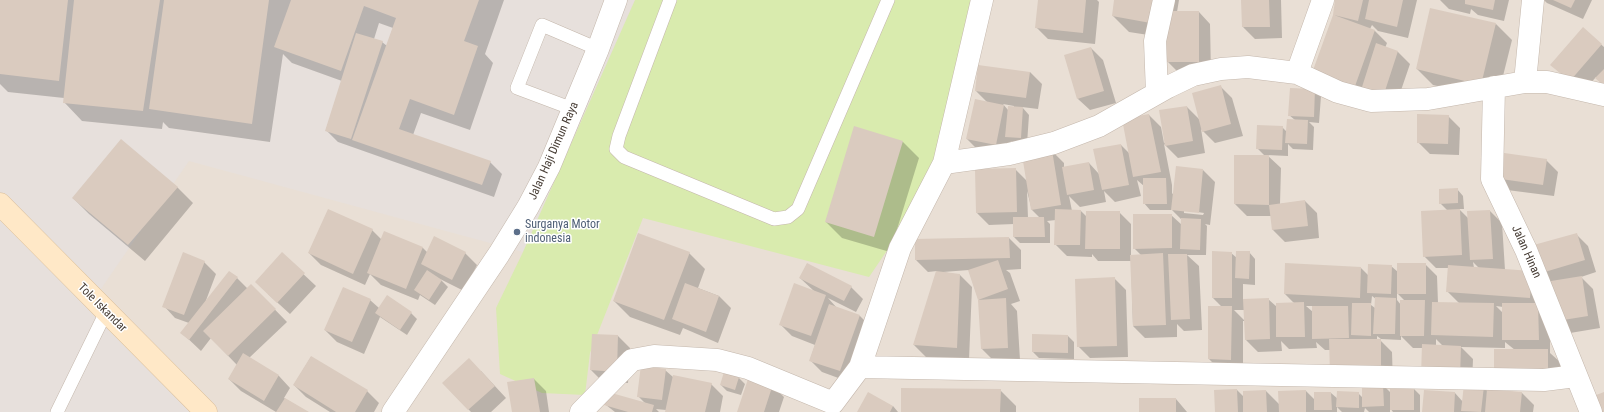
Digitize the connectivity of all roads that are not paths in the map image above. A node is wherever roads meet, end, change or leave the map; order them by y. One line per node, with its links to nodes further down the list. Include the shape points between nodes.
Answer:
1 (616, 0): 8 (street, Jalan Haji Dimun Raya)
2 (670, 0): 3 (lane, via 618,136 616,149 624,157 774,219 788,217 798,209)
3 (888, 0)
4 (982, 0): 15 (street)
5 (1164, 0): 12 (street, via 1155,41)
6 (1323, 0): 9 (street)
7 (1533, 0): 10 (street)
8 (598, 49): 14 (street, Jalan Haji Dimun Raya); 14 (lane, via 542,26 517,88)
9 (1297, 73): 11 (street, via 1338,92 1371,100 1428,98); 12 (street, via 1248,66 1221,69 1193,75)
10 (1525, 82): 11 (street); 13 (street, via 1547,82)
11 (1494, 87): 19 (street, Jalan Hinan, via 1492,179 1526,250)
12 (1157, 93): 15 (street, via 1099,126 1054,143 1009,154)
13 (1604, 95)
14 (573, 109): 23 (street, Jalan Haji Dimun Raya, via 549,167 518,225)
15 (944, 163): 18 (street, via 900,248)
16 (0, 204): 17 (main road, Tole Iskandar)
17 (106, 312): 21 (lane); 22 (main road, Tole Iskandar)
18 (860, 367): 19 (street, via 1544,380); 20 (street)
19 (1576, 376): 25 (street, Jalan Hinan)
20 (828, 408): 24 (street, via 748,368 717,360 654,356 632,360)
21 (57, 412)
22 (206, 412)
23 (393, 412)
24 (581, 412)
25 (1591, 412)

